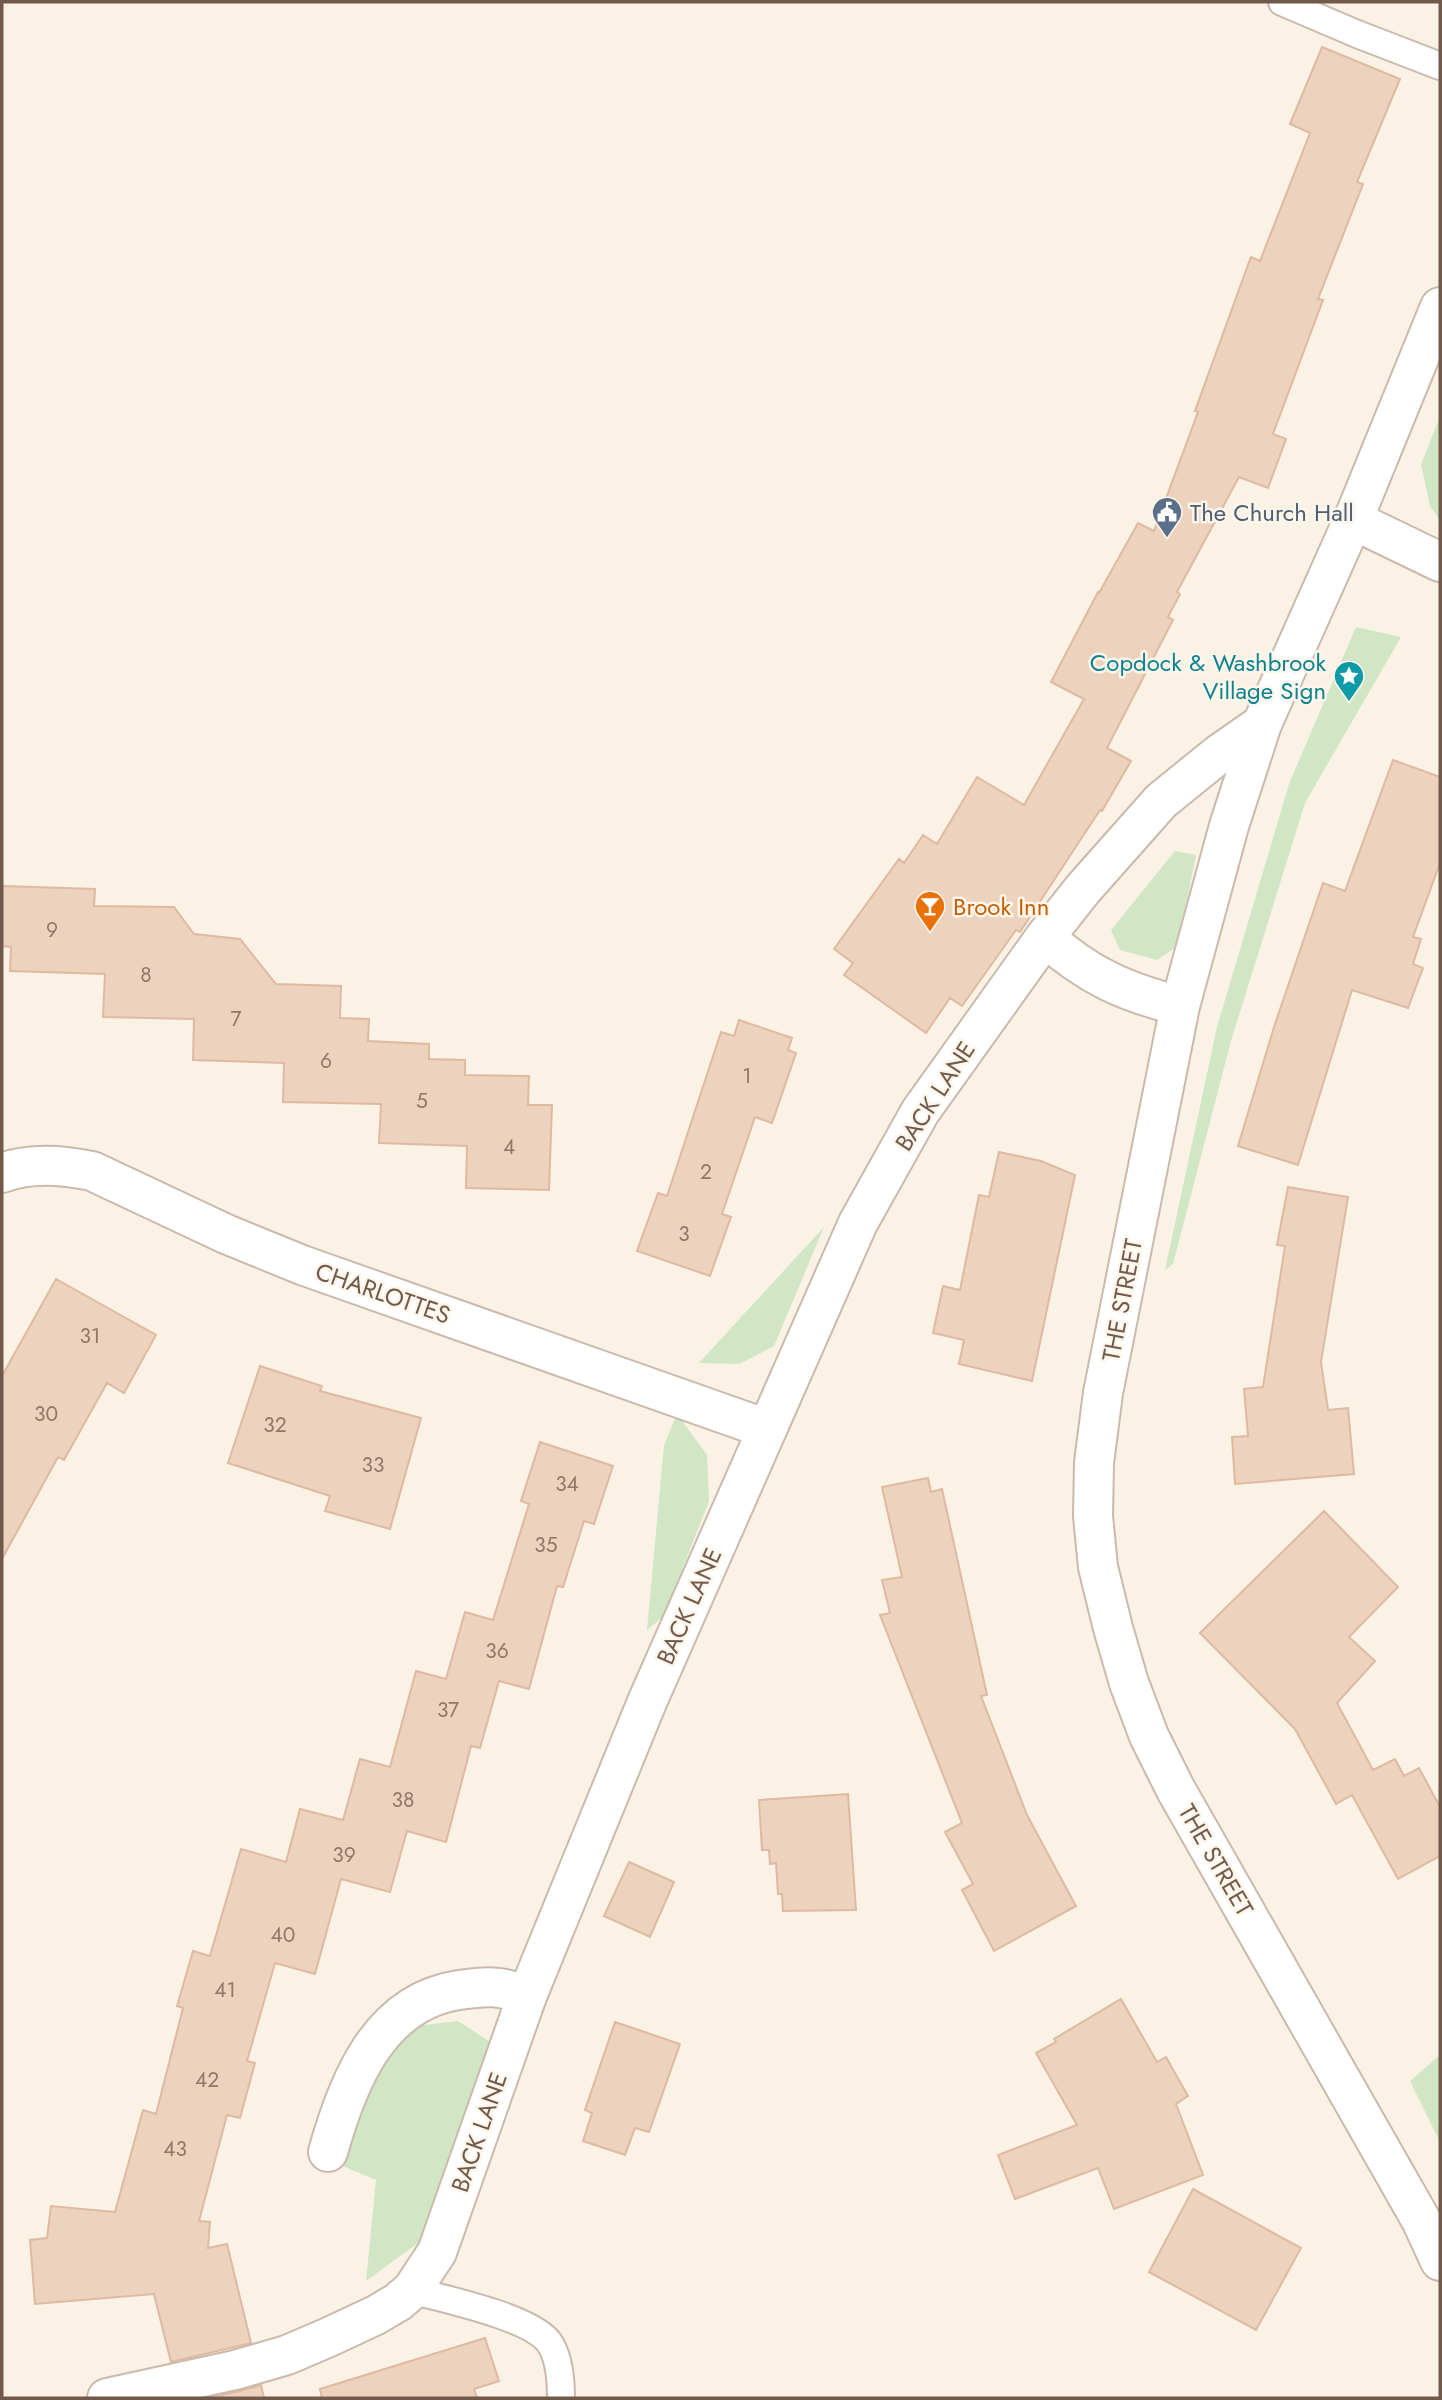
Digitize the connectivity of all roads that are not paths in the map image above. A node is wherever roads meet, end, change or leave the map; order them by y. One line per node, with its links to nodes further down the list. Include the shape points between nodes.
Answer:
1 (1282, 2): 2 (lane)
2 (1440, 66)
3 (1440, 307): 4 (street, THE STREET)
4 (1353, 520): 5 (street); 6 (street, THE STREET)
5 (1440, 562)
6 (1262, 724): 7 (street, BACK LANE, via 1161,802); 8 (street, THE STREET)
7 (1045, 937): 8 (street, via 1109,983); 10 (street, BACK LANE, via 920,1112 883,1177 830,1282)
8 (1180, 1006): 13 (street, THE STREET, via 1103,1393 1094,1463 1098,1566 1129,1683 1149,1737)
9 (2, 1173): 10 (street, CHARLOTTES, via 38,1166 92,1171 302,1265)
10 (767, 1429): 11 (street, BACK LANE, via 647,1702)
11 (527, 1996): 12 (street, via 505,1987 477,1987 419,2002 399,2016 354,2078); 14 (street, BACK LANE, via 437,2252)
12 (328, 2152)
13 (1440, 2261)
14 (412, 2290): 15 (street, BACK LANE, via 376,2315 287,2355); 16 (lane, via 522,2322 548,2342 560,2372)
15 (107, 2398)
16 (561, 2398)

